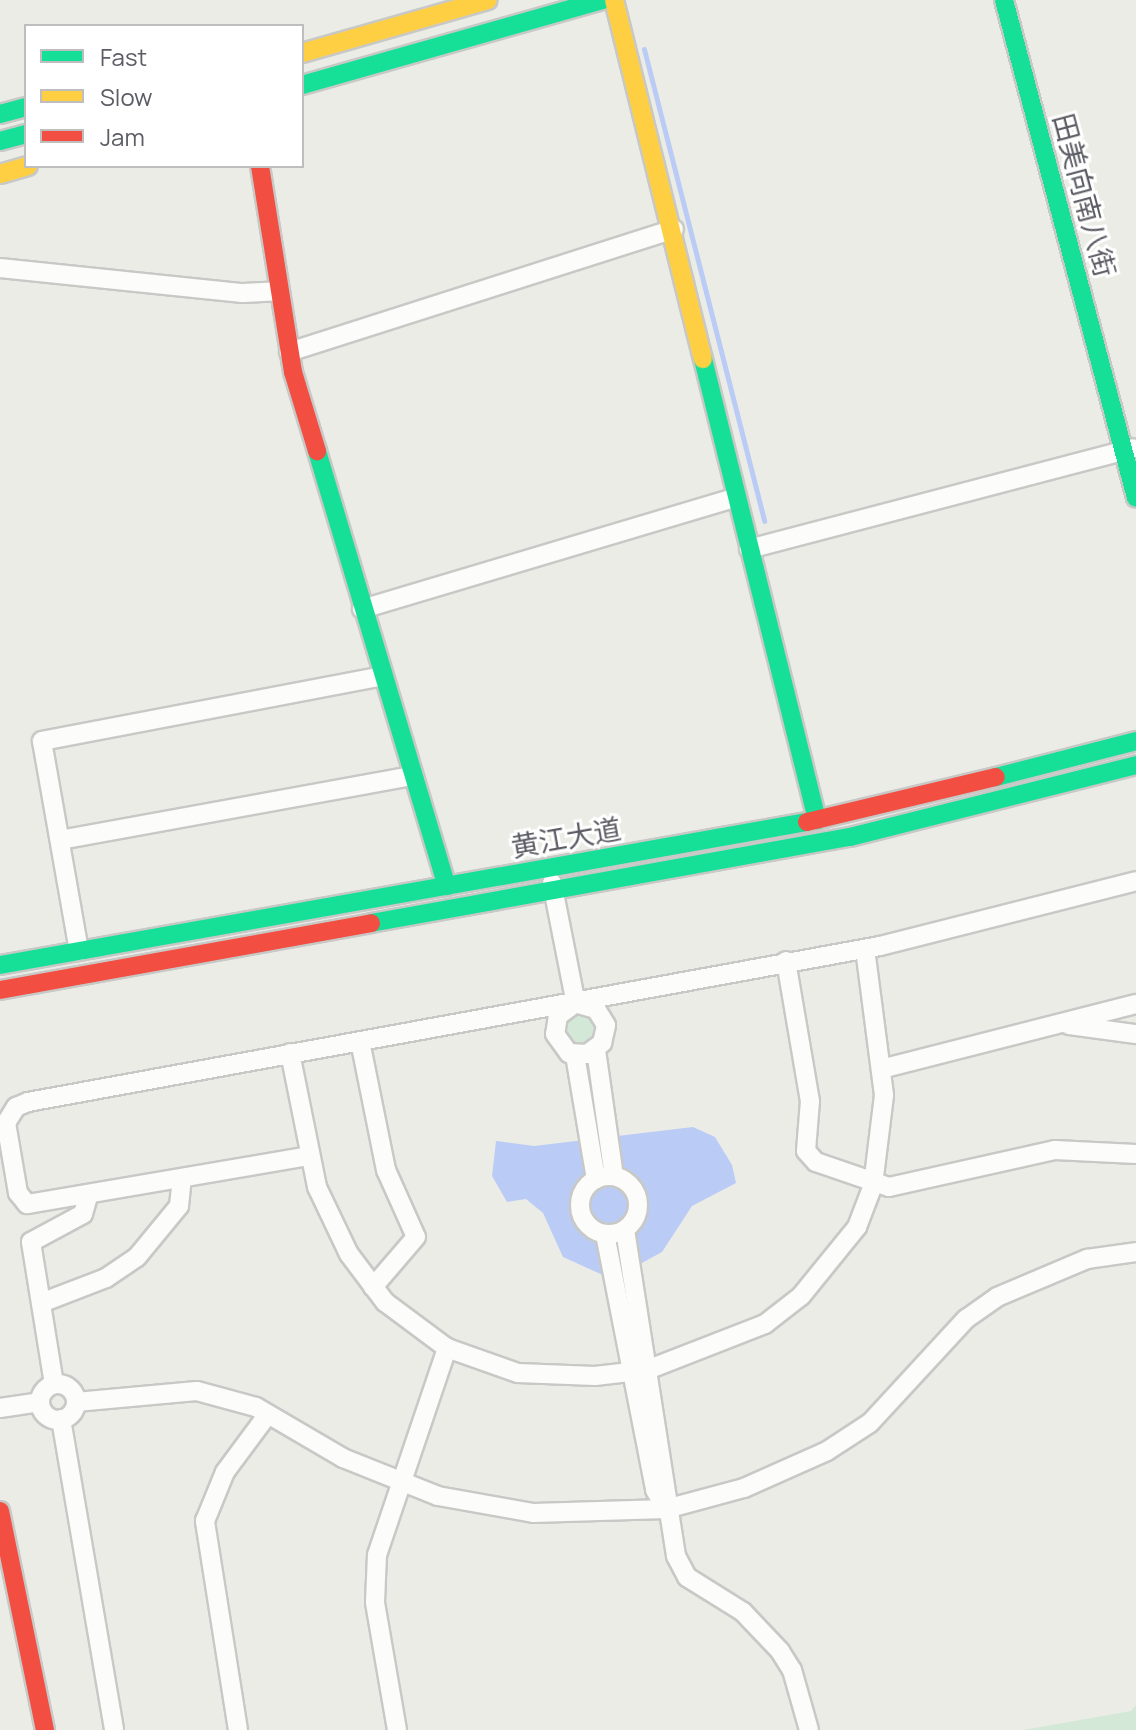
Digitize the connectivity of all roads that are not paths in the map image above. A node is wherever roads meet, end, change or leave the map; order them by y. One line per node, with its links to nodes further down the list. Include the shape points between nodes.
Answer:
1 (488, 0): 6 (main road)
2 (603, 0): 8 (main road)
3 (614, 0): 16 (main road)
4 (1004, 0): 21 (main road, 田美向南八街)
5 (1023, 0): 20 (main road, 田美向南八街)
6 (468, 3): 7 (main road)
7 (307, 51)
8 (304, 84)
9 (23, 108): 10 (main road)
10 (0, 114)
11 (24, 135): 12 (main road)
12 (0, 141)
13 (24, 167): 15 (main road)
14 (260, 168): 18 (main road)
15 (0, 174)
16 (674, 229): 19 (street); 22 (main road)
17 (0, 268): 18 (street, via 243,293)
18 (278, 291): 19 (main road)
19 (289, 352): 25 (main road)
20 (1136, 434)
21 (1130, 449): 23 (main road, 田美向南八街); 24 (street)
22 (737, 497): 24 (main road); 25 (street)
23 (1136, 498)
24 (749, 549): 30 (main road)
25 (362, 609): 26 (main road)
26 (383, 676): 29 (main road); 31 (street, via 42,741)
27 (1136, 741): 30 (main road, 黄江大道)
28 (1136, 765): 35 (main road, 黄江大道, via 850,837)
29 (413, 776): 31 (street); 34 (main road)
30 (817, 820): 32 (main road, 黄江大道)
31 (60, 840): 37 (street)
32 (550, 868): 34 (main road, 黄江大道); 35 (street)
33 (1136, 881): 36 (street)
34 (447, 886): 37 (main road, 黄江大道)
35 (554, 892): 40 (main road, 黄江大道); 41 (street)
36 (865, 949): 38 (street); 49 (street)
37 (79, 951): 39 (main road, 黄江大道)
38 (786, 961): 41 (street); 55 (street, via 810,1101 808,1156)
39 (0, 965)
40 (0, 990)
41 (575, 1004): 45 (street); 46 (street, via 592,1006 604,1020 604,1039); 48 (street, via 561,1012 554,1029 561,1047)
42 (1136, 1004): 43 (street)
43 (1058, 1024): 44 (street); 49 (street)
44 (1136, 1034)
45 (360, 1041): 47 (street); 61 (street, via 386,1170 416,1237)
46 (596, 1050): 48 (street); 50 (street)
47 (290, 1053): 52 (street); 56 (street, via 16,1107 6,1123 22,1200 34,1205)
48 (575, 1055): 50 (street)
49 (881, 1069): 55 (street, via 882,1135)
50 (596, 1119): 53 (street)
51 (1136, 1154): 55 (street, via 1055,1150 914,1184)
52 (309, 1156): 54 (street); 61 (street, via 325,1208)
53 (605, 1177): 57 (street, via 627,1181 638,1198 637,1215); 58 (street, via 583,1192 580,1211 590,1227)
54 (182, 1179): 56 (street); 62 (street, via 179,1206 137,1257 106,1278)
55 (873, 1185): 64 (street, via 857,1227 801,1296 743,1335)
56 (88, 1196): 62 (street, via 83,1214 31,1242)
57 (625, 1230): 58 (street); 60 (street)
58 (605, 1234): 60 (street)
59 (1136, 1252): 72 (street, via 1087,1259 997,1297 966,1319 880,1414 827,1451 744,1488)
60 (623, 1276): 64 (street)
61 (373, 1287): 63 (street)
62 (41, 1303): 65 (street)
63 (447, 1348): 64 (street, via 518,1373); 71 (street)
64 (640, 1371): 72 (street, via 668,1487)
65 (54, 1384): 66 (street, via 44,1390); 67 (street, via 69,1388)
66 (40, 1402): 68 (street); 70 (street, via 46,1416)
67 (76, 1402): 69 (street, via 175,1389 230,1398); 70 (street, via 72,1413)
68 (0, 1408)
69 (268, 1414): 71 (street, via 343,1458); 76 (street, via 225,1472 205,1521)
70 (61, 1419): 75 (street)
71 (400, 1483): 72 (street, via 450,1499 533,1513); 77 (street, via 375,1578)
72 (666, 1509): 78 (street, via 676,1556 687,1577 743,1612 780,1651 792,1670)
73 (0, 1511): 74 (main road)
74 (45, 1730)
75 (114, 1730)
76 (238, 1730)
77 (397, 1730)
78 (809, 1730)

